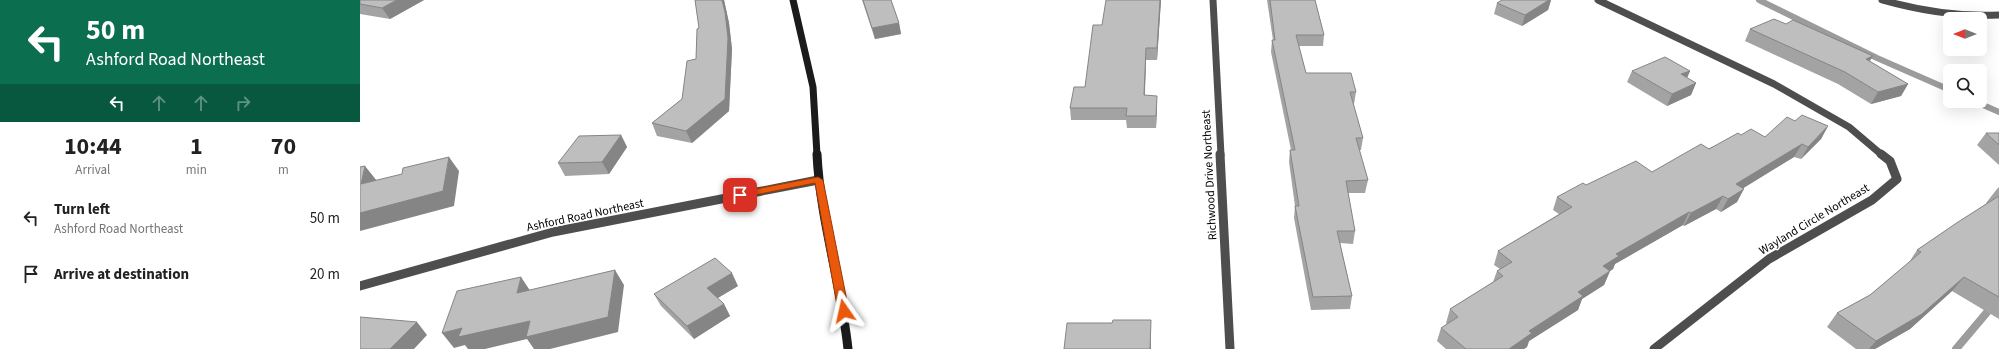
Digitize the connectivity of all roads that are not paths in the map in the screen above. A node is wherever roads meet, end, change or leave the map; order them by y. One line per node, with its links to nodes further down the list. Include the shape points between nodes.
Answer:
1 (794, 0): 6 (street, via 813,87)
2 (1213, 0): 9 (street, Richwood Drive Northeast)
3 (1598, 0): 10 (street, Wayland Circle Northeast, via 1774,84 1850,127 1890,161 1897,179 1872,200 1769,259)
4 (1882, 0): 5 (street, via 1946,13)
5 (1999, 15)
6 (818, 180): 7 (street, Ashford Road Northeast, via 553,232); 8 (street, via 844,311)
7 (360, 286)
8 (848, 349)
9 (1230, 349)
10 (1654, 349)

